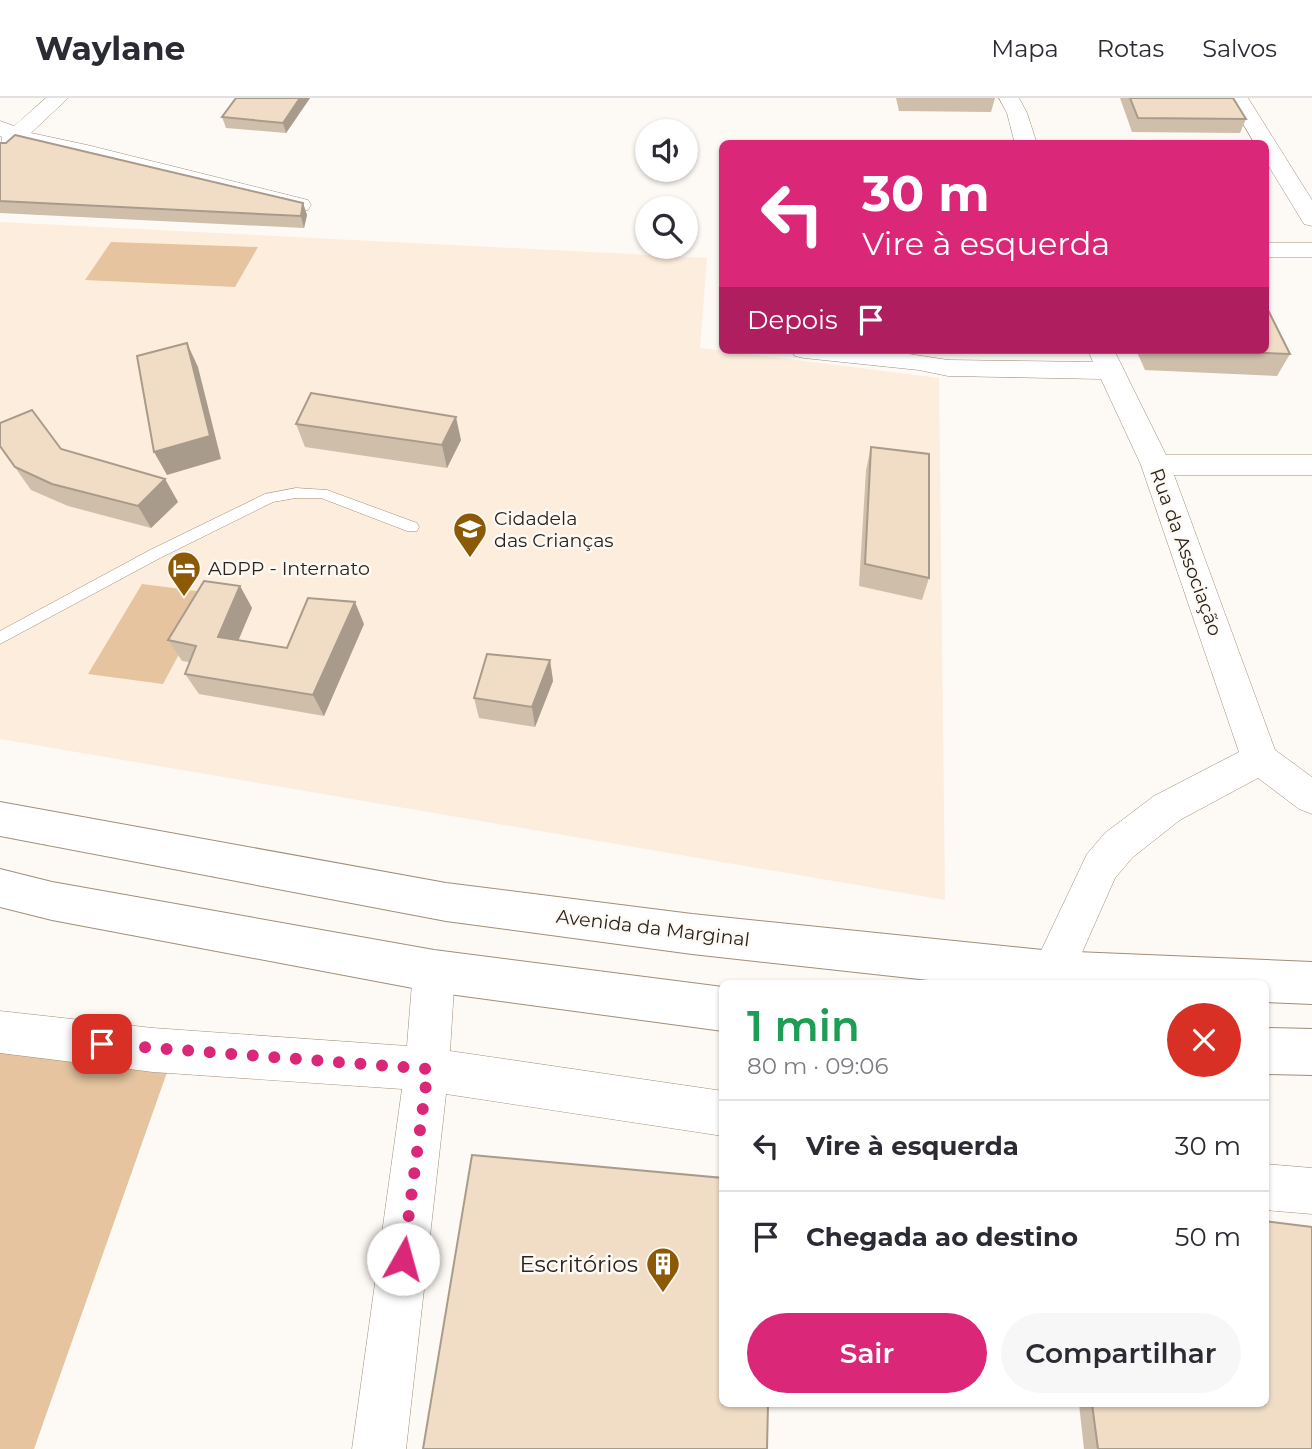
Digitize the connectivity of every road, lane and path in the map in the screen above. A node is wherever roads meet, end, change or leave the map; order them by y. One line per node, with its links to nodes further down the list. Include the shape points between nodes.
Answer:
1 (58, 98): 4 (street)
2 (1009, 98): 5 (street)
3 (1238, 98): 6 (street)
4 (5, 138): 8 (street, via 41,140)
5 (1025, 140)
6 (1264, 140)
7 (1269, 149): 9 (street)
8 (300, 205)
9 (1312, 219)
10 (1269, 250): 11 (street)
11 (1312, 250)
12 (842, 354): 13 (street, via 948,368)
13 (1105, 360): 14 (street, Rua da Associação)
14 (1156, 465): 15 (street); 18 (street, Rua da Associação)
15 (1312, 465)
16 (412, 527): 17 (lane, via 322,494 270,498)
17 (0, 638)
18 (1260, 759): 19 (street); 23 (street, via 1167,808 1119,845 1101,866)
19 (1312, 798)
20 (0, 819): 23 (main road, Avenida da Marginal, via 446,902 692,934)
21 (0, 888): 22 (main road)
22 (434, 971): 27 (main road); 31 (street)
23 (1052, 972): 24 (main road, Avenida da Marginal)
24 (1241, 980)
25 (1269, 981): 26 (main road, Avenida da Marginal)
26 (1312, 983)
27 (719, 1008)
28 (0, 1032): 31 (street, via 153,1050)
29 (1269, 1051): 30 (main road)
30 (1312, 1052)
31 (428, 1069): 32 (street); 35 (street)
32 (719, 1113)
33 (1269, 1187): 34 (street)
34 (1312, 1191)
35 (379, 1449)

